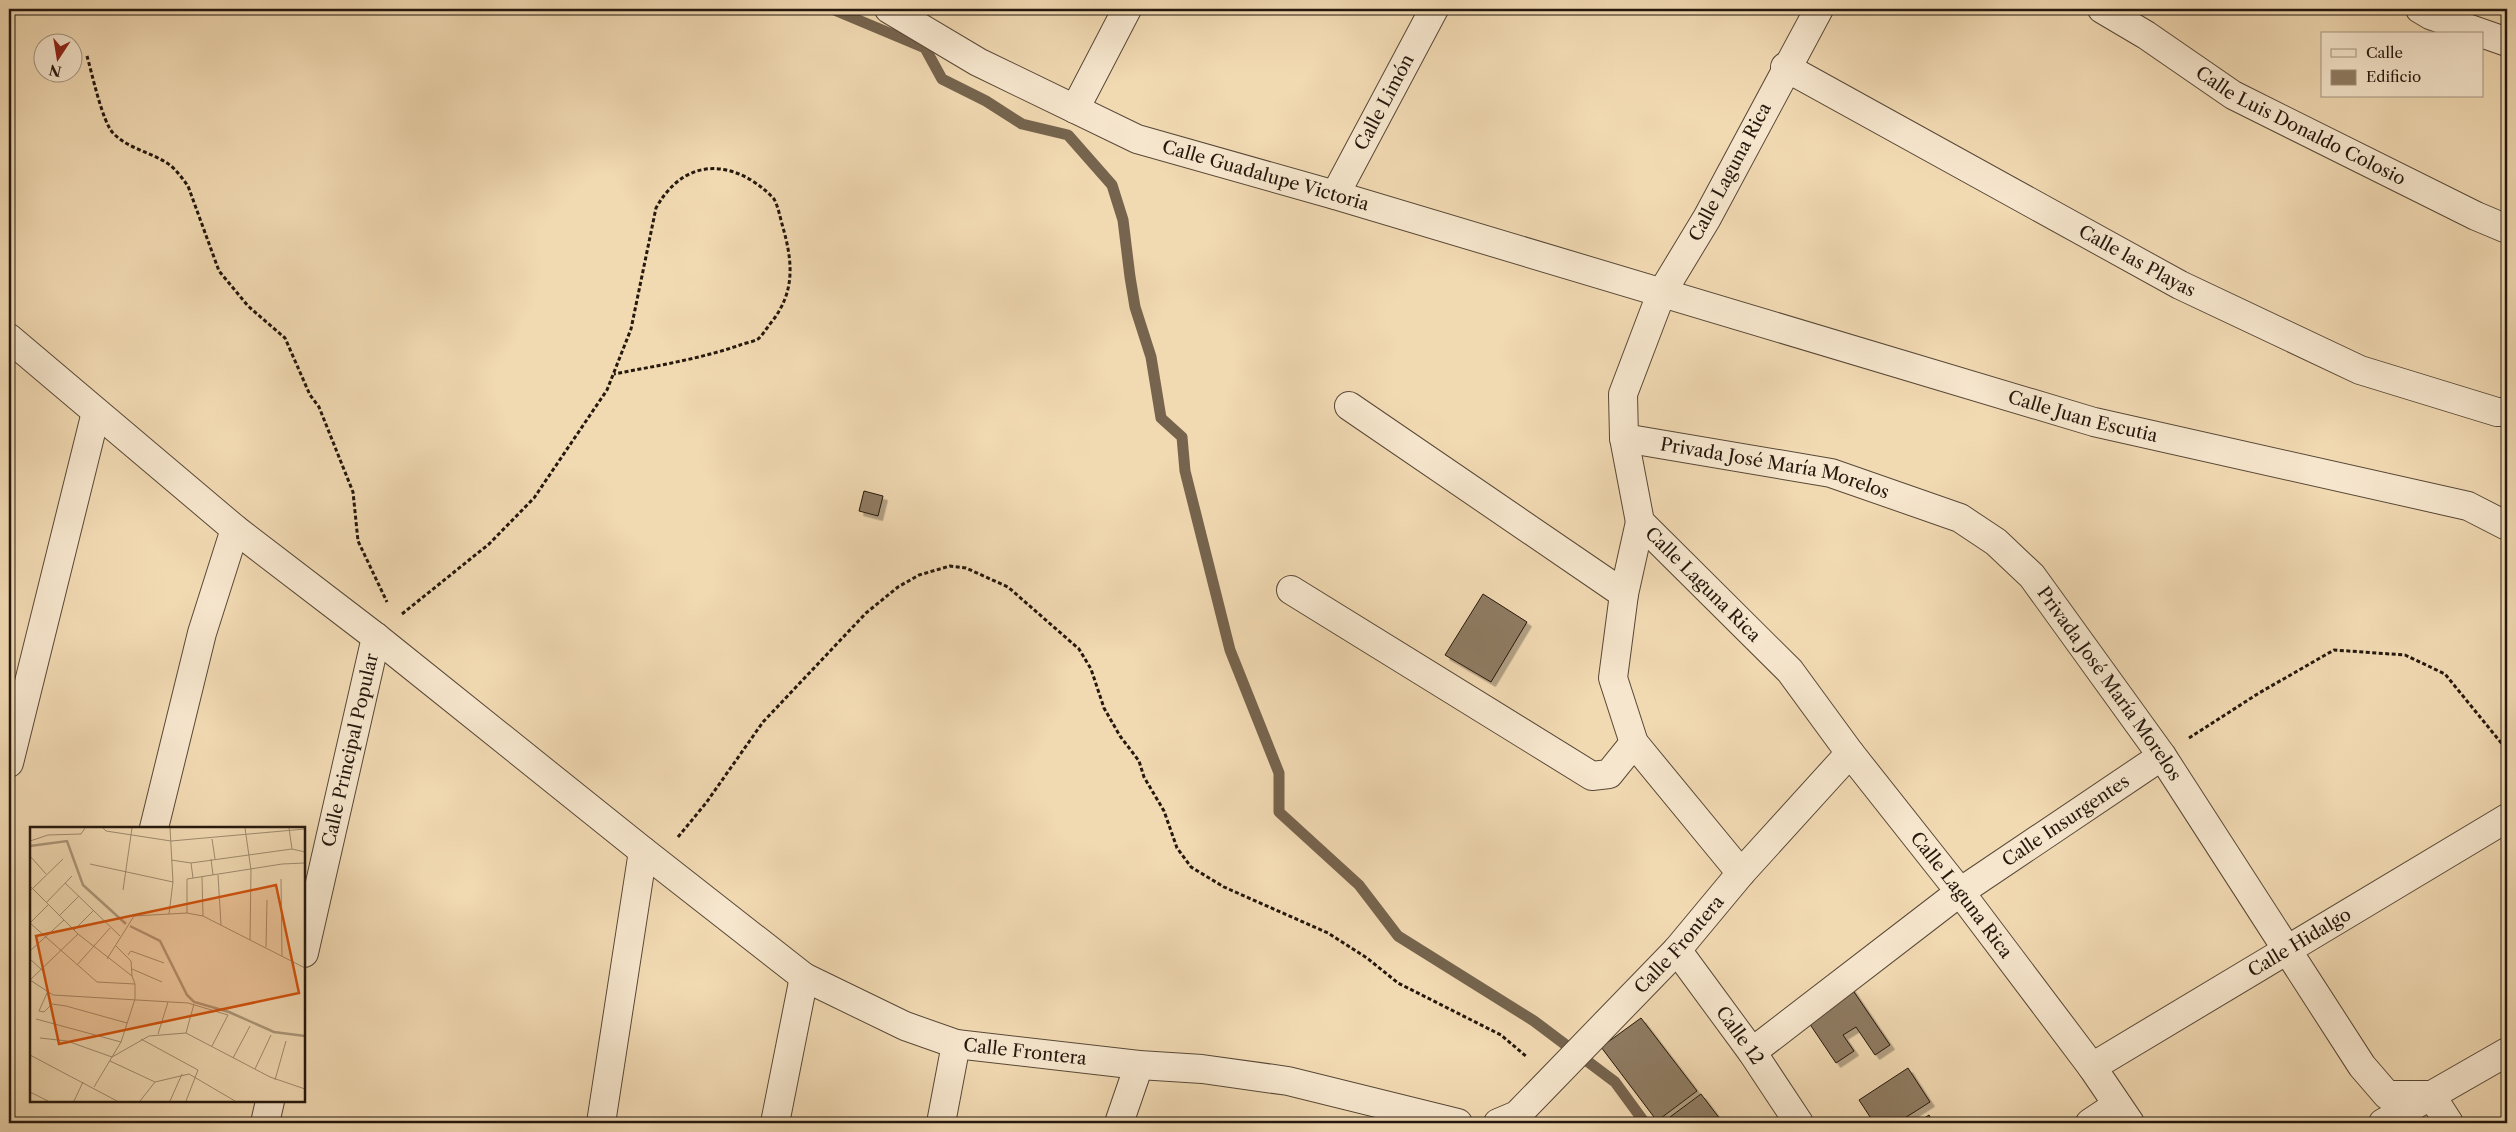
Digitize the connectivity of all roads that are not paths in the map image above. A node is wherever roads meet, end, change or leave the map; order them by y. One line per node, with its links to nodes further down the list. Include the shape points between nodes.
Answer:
1 (890, 9): 11 (street, Calle Guadalupe Victoria, via 978,62)
2 (1127, 9): 11 (street)
3 (1434, 9): 12 (street, Calle Limón)
4 (1819, 9): 10 (street, Calle Laguna Rica)
5 (2102, 9): 13 (street, Calle Luis Donaldo Colosio, via 2233,95)
6 (2420, 9): 7 (street)
7 (2478, 32)
8 (2484, 34): 9 (street)
9 (2507, 42)
10 (1786, 68): 14 (street, Calle Laguna Rica, via 1707,218); 18 (street, Calle las Playas, via 2180,285 2360,370 2497,412)
11 (1075, 110): 12 (street, Calle Guadalupe Victoria, via 1138,139)
12 (1335, 195): 14 (street, Calle Guadalupe Victoria)
13 (2507, 229)
14 (1661, 294): 19 (street, Calle Laguna Rica, via 1623,394); 21 (street, Calle Juan Escutia, via 2094,422 2468,506)
15 (9, 338): 17 (street, Calle Frontera)
16 (1349, 406): 24 (street)
17 (96, 412): 22 (street, Calle Frontera); 29 (street)
18 (2507, 412)
19 (1624, 438): 20 (street, Calle Laguna Rica); 28 (street, Privada José María Morelos, via 1831,473 1960,518 1996,542 2032,576)
20 (1640, 522): 24 (street); 27 (street, Calle Laguna Rica, via 1790,671)
21 (2507, 526)
22 (234, 529): 25 (street, Calle Frontera); 31 (street, via 202,633)
23 (1290, 590): 26 (street, via 1592,776 1609,774)
24 (1624, 594): 26 (street, via 1613,678)
25 (384, 634): 32 (street, Calle Frontera); 35 (street, Calle Principal Popular)
26 (1634, 743): 33 (street)
27 (1850, 753): 33 (street, Calle Frontera); 34 (street, Calle Laguna Rica)
28 (2162, 756): 34 (street, Calle Insurgentes); 37 (street, Privada José María Morelos)
29 (9, 763)
30 (2507, 818): 37 (street, Calle Hidalgo)
31 (154, 827)
32 (650, 857): 38 (street, Calle Frontera); 48 (street)
33 (1741, 874): 36 (street, Calle Frontera)
34 (1960, 892): 40 (street, Calle Insurgentes); 43 (street, Calle Laguna Rica)
35 (305, 949)
36 (1677, 950): 40 (street, Calle 12); 53 (street, Calle Frontera, via 1517,1115)
37 (2287, 950): 43 (street, Calle Hidalgo); 44 (street, Privada José María Morelos, via 2362,1066 2387,1095)
38 (804, 977): 39 (street, Calle Frontera, via 905,1026); 49 (street)
39 (956, 1044): 42 (street, Calle Frontera); 50 (street)
40 (1752, 1052): 54 (street, Calle 12)
41 (2507, 1052): 44 (street)
42 (1139, 1065): 51 (street); 52 (street, Calle Frontera, via 1202,1069 1288,1081)
43 (2092, 1067): 46 (street, Calle Laguna Rica)
44 (2431, 1095): 56 (street); 57 (street)
45 (270, 1102): 47 (street)
46 (2124, 1114): 55 (street)
47 (265, 1123)
48 (601, 1123)
49 (775, 1123)
50 (941, 1123)
51 (1119, 1123)
52 (1458, 1123)
53 (1498, 1123)
54 (1800, 1123)
55 (2090, 1123)
56 (2383, 1123)
57 (2449, 1123)

